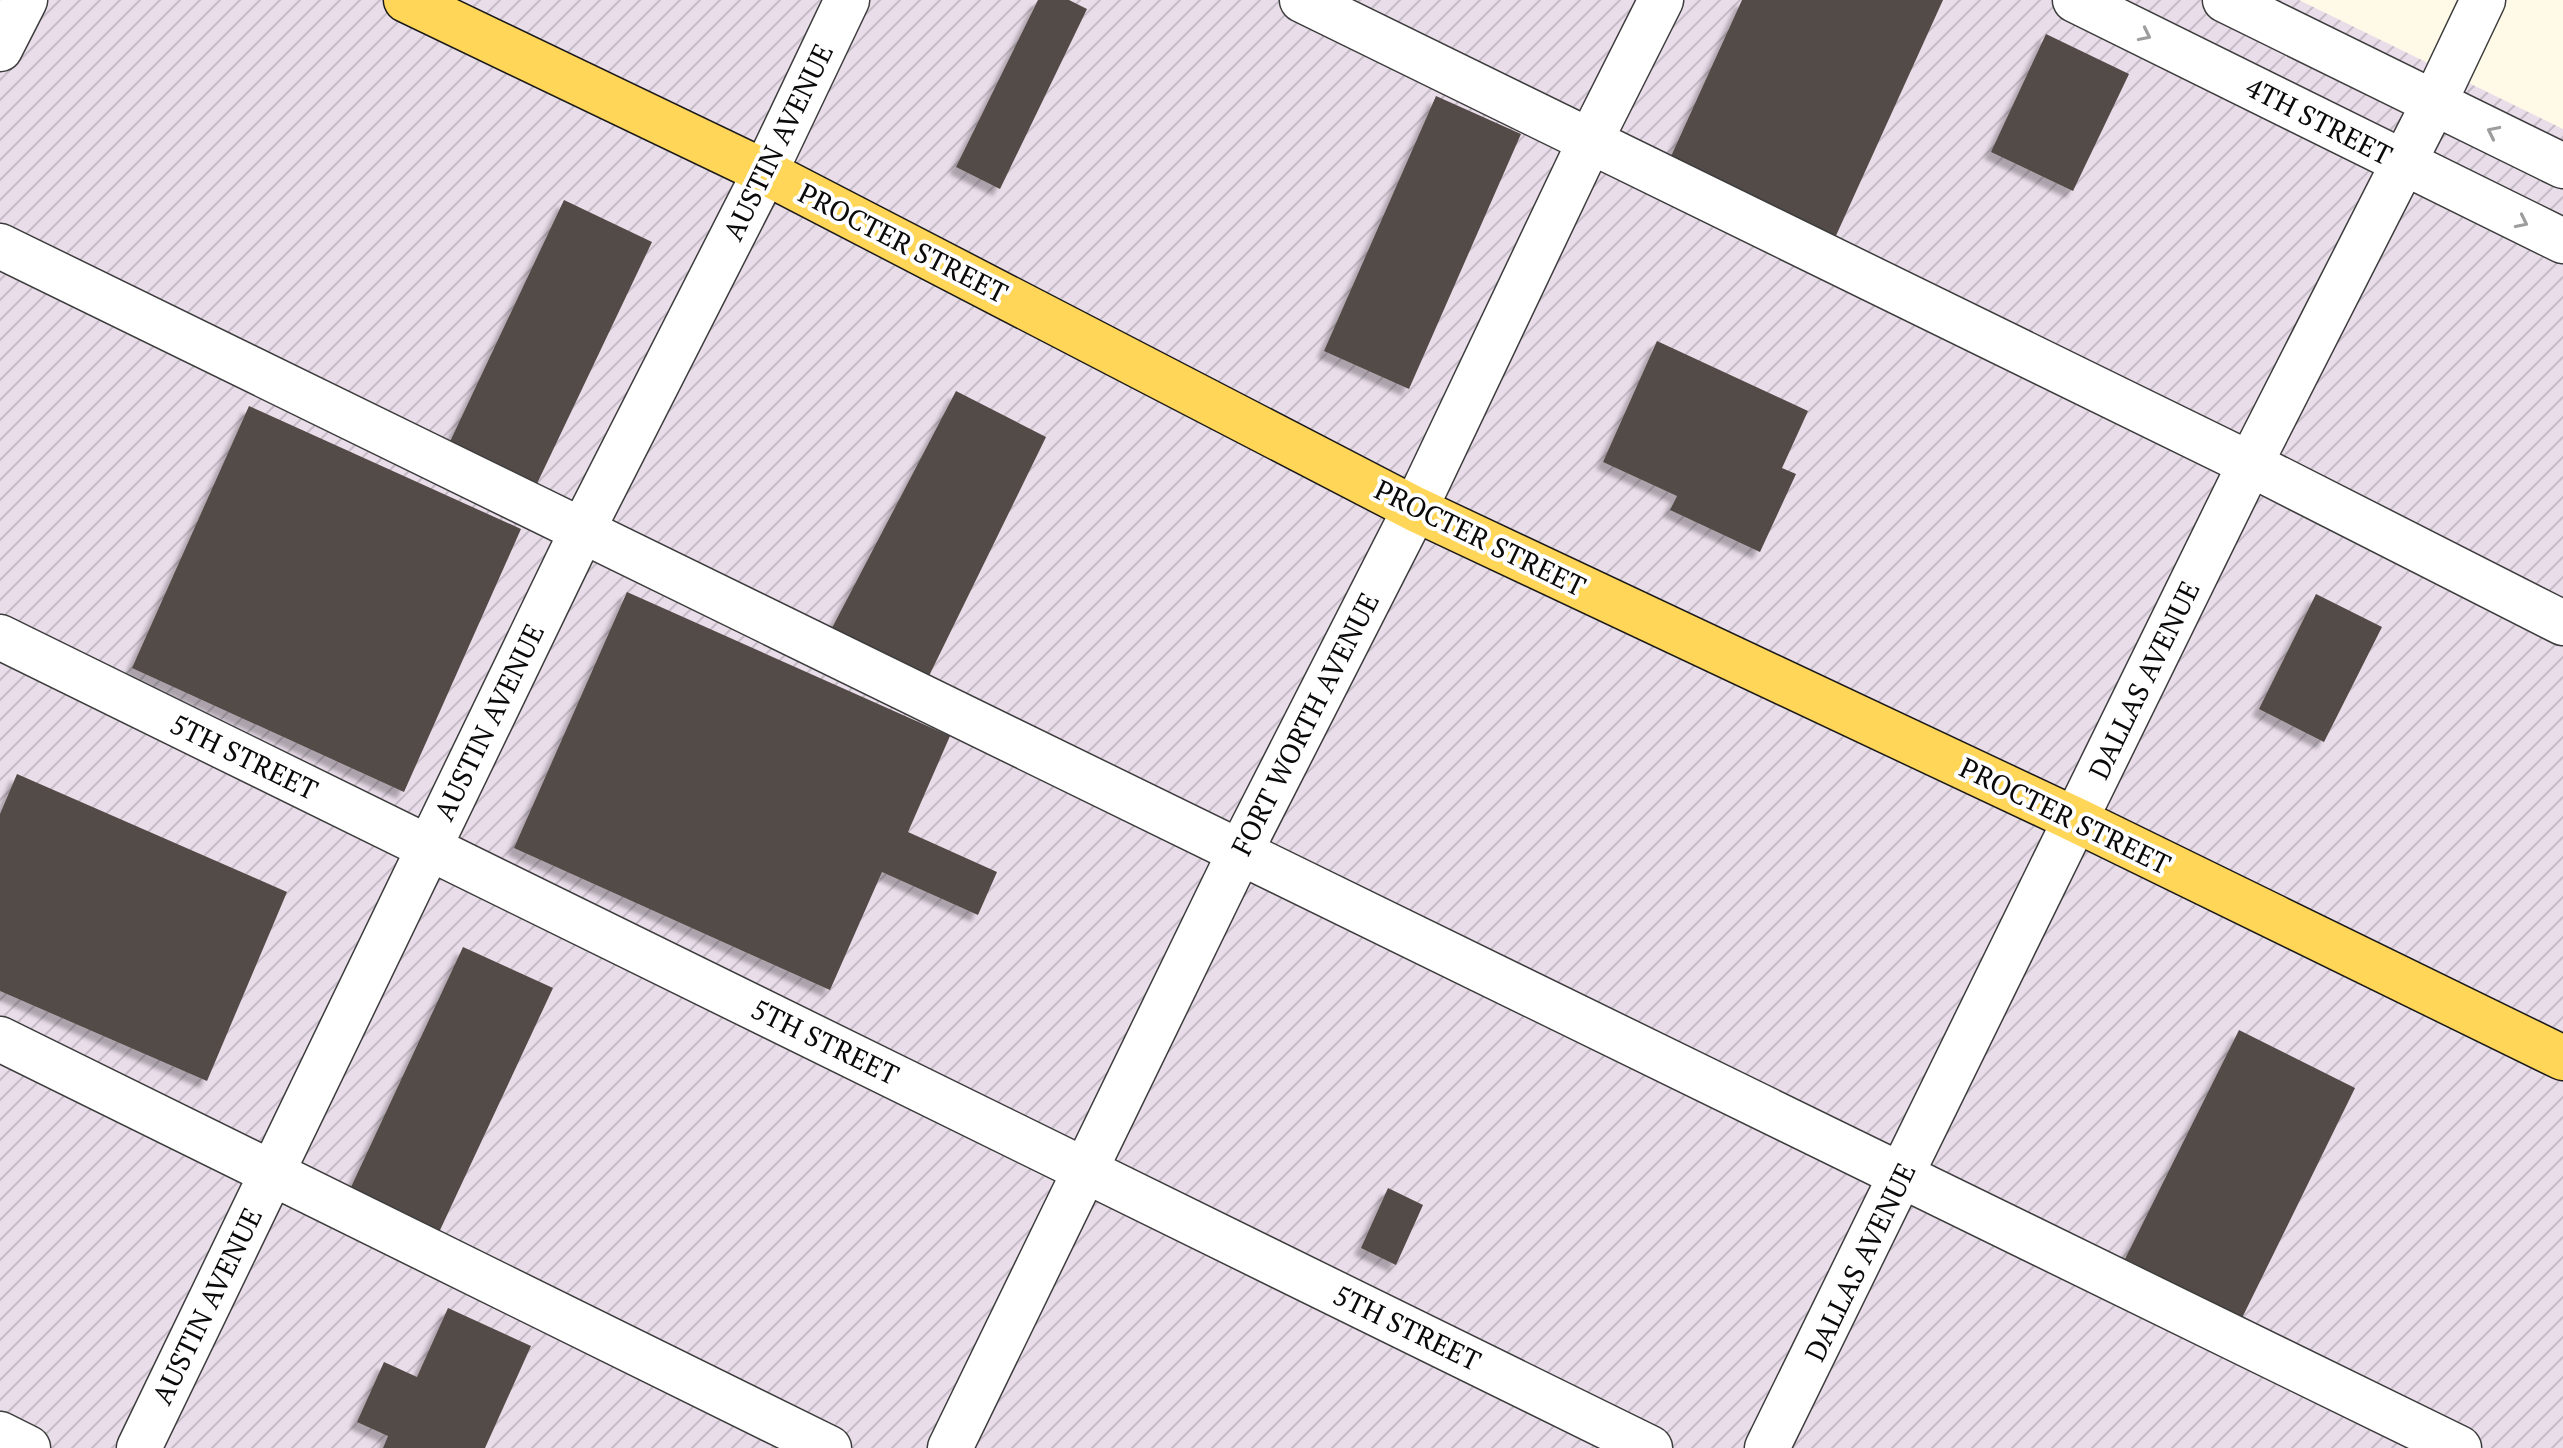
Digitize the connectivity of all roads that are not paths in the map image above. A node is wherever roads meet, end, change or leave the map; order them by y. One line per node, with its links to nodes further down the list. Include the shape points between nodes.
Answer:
1 (25, 0): 9 (street)
2 (406, 0): 14 (main road, PROCTER STREET)
3 (847, 0): 14 (street, AUSTIN AVENUE)
4 (1302, 0): 11 (street)
5 (1661, 0): 11 (street, FORT WORTH AVENUE)
6 (2075, 0): 12 (street, 4TH STREET, one-way to 12)
7 (2225, 0): 10 (street)
8 (2483, 0): 10 (street, DALLAS AVENUE)
9 (0, 49)
10 (2434, 103): 12 (street, DALLAS AVENUE); 13 (street, one-way to 10)
11 (1590, 141): 17 (street); 18 (street, FORT WORTH AVENUE)
12 (2402, 163): 15 (street, 4TH STREET, one-way to 15); 17 (street, DALLAS AVENUE)
13 (2563, 166)
14 (765, 172): 18 (main road, PROCTER STREET); 19 (street, AUSTIN AVENUE)
15 (2563, 241)
16 (0, 246): 19 (street)
17 (2250, 464): 20 (street); 22 (street, DALLAS AVENUE)
18 (1415, 509): 22 (main road, PROCTER STREET); 24 (street, FORT WORTH AVENUE)
19 (582, 531): 23 (street, AUSTIN AVENUE); 24 (street)
20 (2563, 623)
21 (0, 637): 23 (street, 5TH STREET)
22 (2076, 820): 26 (main road, PROCTER STREET); 29 (street, DALLAS AVENUE)
23 (428, 847): 27 (street, 5TH STREET); 28 (street, AUSTIN AVENUE)
24 (1240, 852): 27 (street, FORT WORTH AVENUE); 29 (street)
25 (0, 1039): 28 (street)
26 (2563, 1058)
27 (1086, 1170): 34 (street, FORT WORTH AVENUE); 35 (street, 5TH STREET)
28 (271, 1173): 32 (street, AUSTIN AVENUE); 33 (street)
29 (1902, 1178): 36 (street, DALLAS AVENUE); 37 (street)
30 (0, 1434): 31 (street)
31 (28, 1448)
32 (139, 1448)
33 (829, 1448)
34 (950, 1448)
35 (1650, 1448)
36 (1767, 1448)
37 (2459, 1448)

